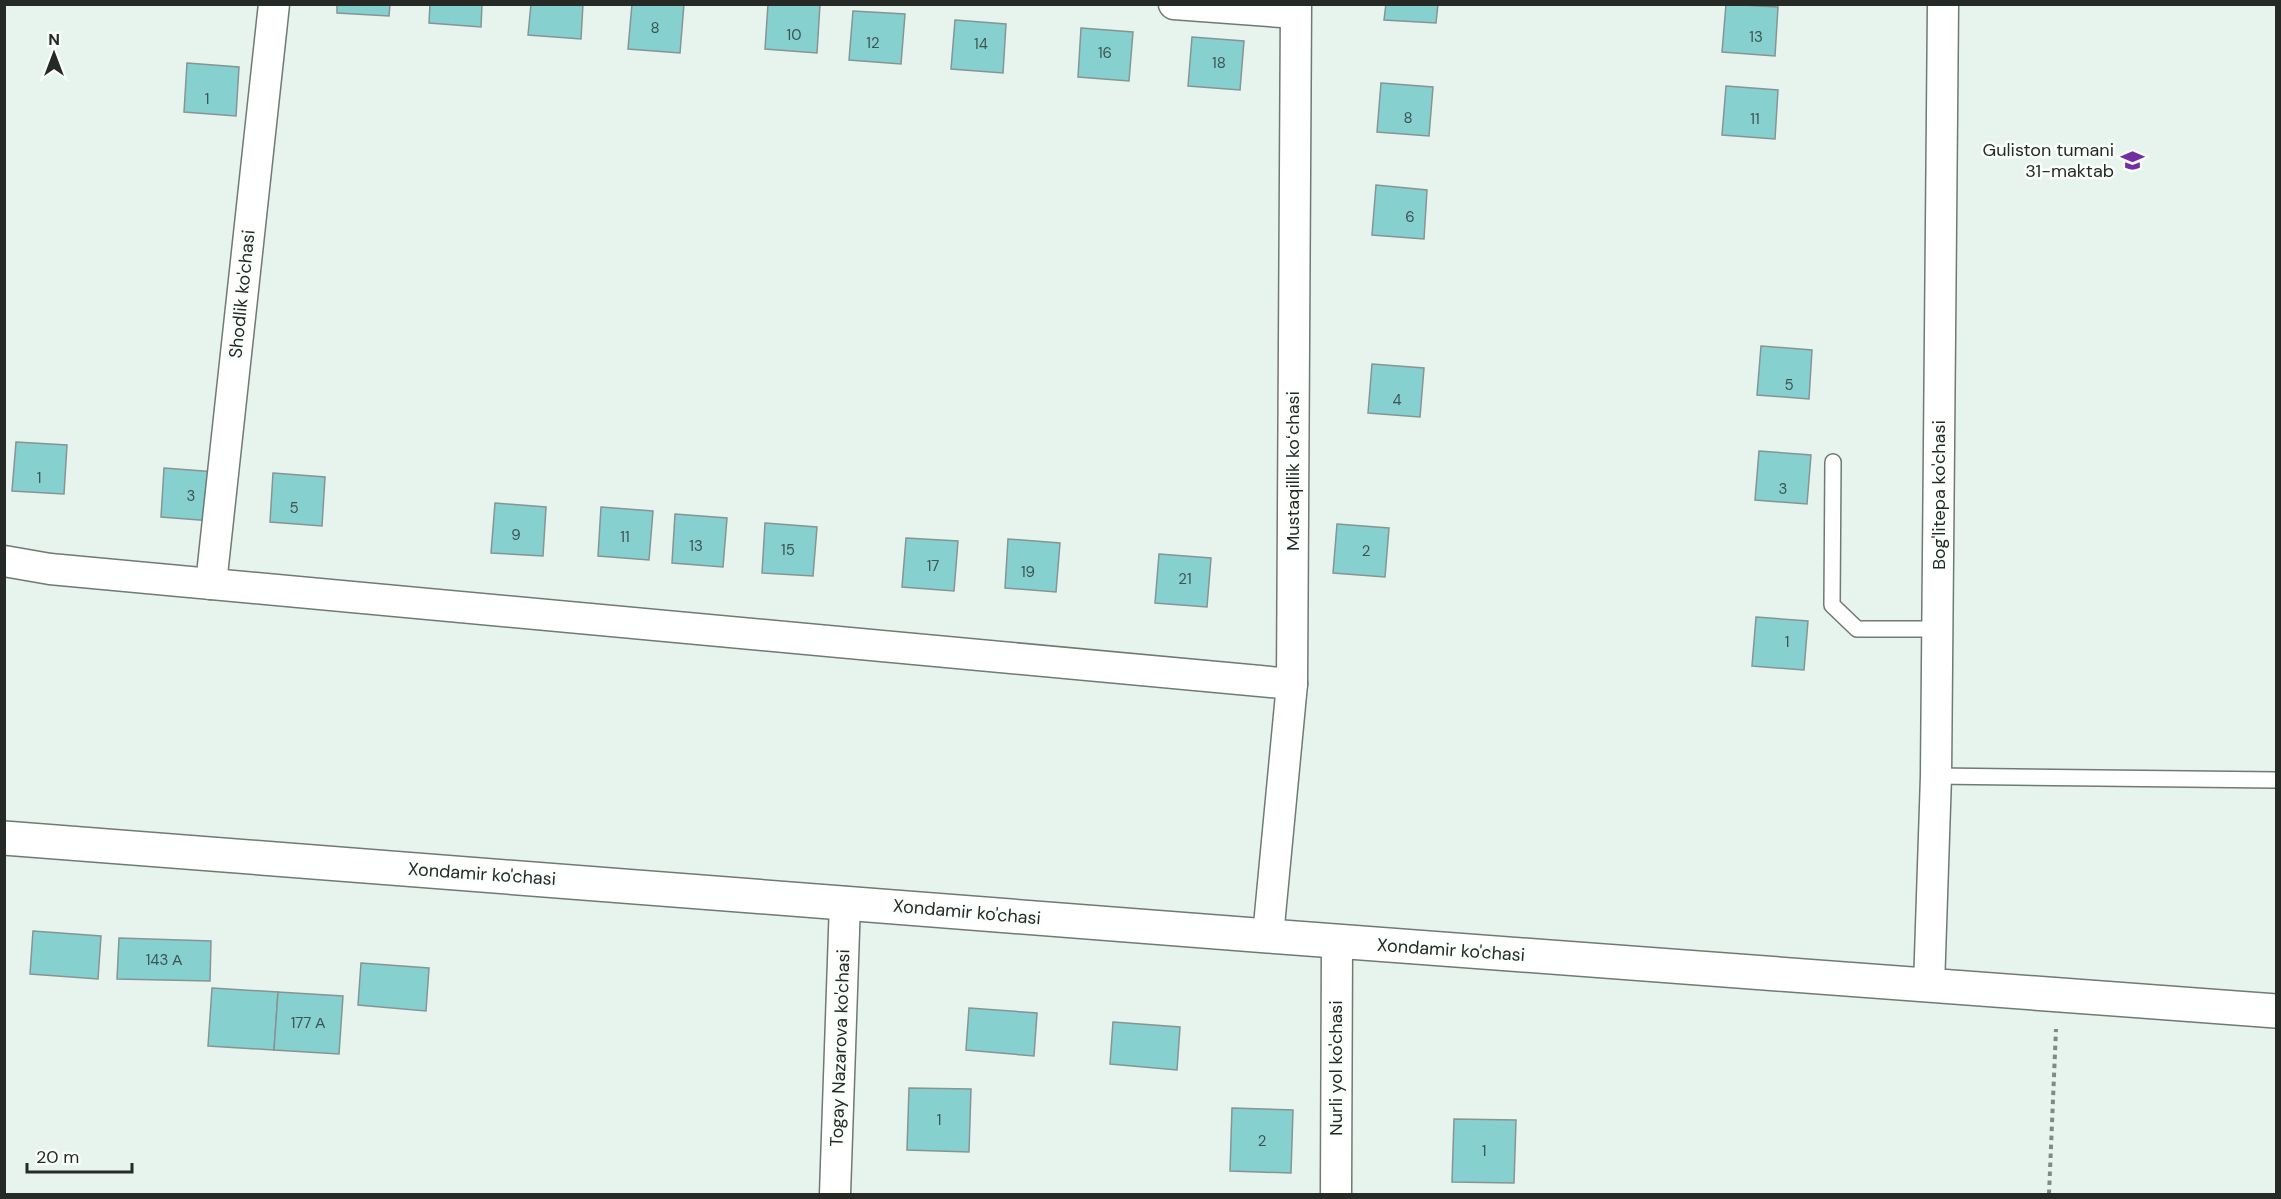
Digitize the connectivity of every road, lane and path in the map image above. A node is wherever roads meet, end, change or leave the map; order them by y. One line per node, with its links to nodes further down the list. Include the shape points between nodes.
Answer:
1 (274, 4): 7 (street, Shodlik ko'chasi)
2 (1174, 4): 4 (street)
3 (1943, 4): 8 (street, Bog'litepa ko'chasi)
4 (1295, 9): 9 (street, Mustaqillik koʻchasi)
5 (1833, 462): 8 (lane, via 1832,605 1857,629)
6 (4, 561): 7 (street)
7 (211, 584): 9 (street)
8 (1938, 629): 10 (street, Bog'litepa ko'chasi)
9 (1292, 684): 14 (street, Mustaqillik koʻchasi)
10 (1936, 776): 11 (lane); 16 (street, Bog'litepa ko'chasi)
11 (2277, 780)
12 (4, 838): 13 (main road, Xondamir ko'chasi)
13 (845, 902): 14 (main road, Xondamir ko'chasi); 19 (street, Togay Nazarova ko'chasi)
14 (1268, 936): 15 (main road, Xondamir ko'chasi)
15 (1337, 941): 16 (main road, Xondamir ko'chasi); 20 (street, Nurli yol ko'chasi)
16 (1929, 986): 17 (main road, Xondamir ko'chasi)
17 (2058, 995): 18 (main road, Xondamir ko'chasi); 21 (path)
18 (2277, 1011)
19 (835, 1194)
20 (1336, 1194)
21 (2049, 1194)

